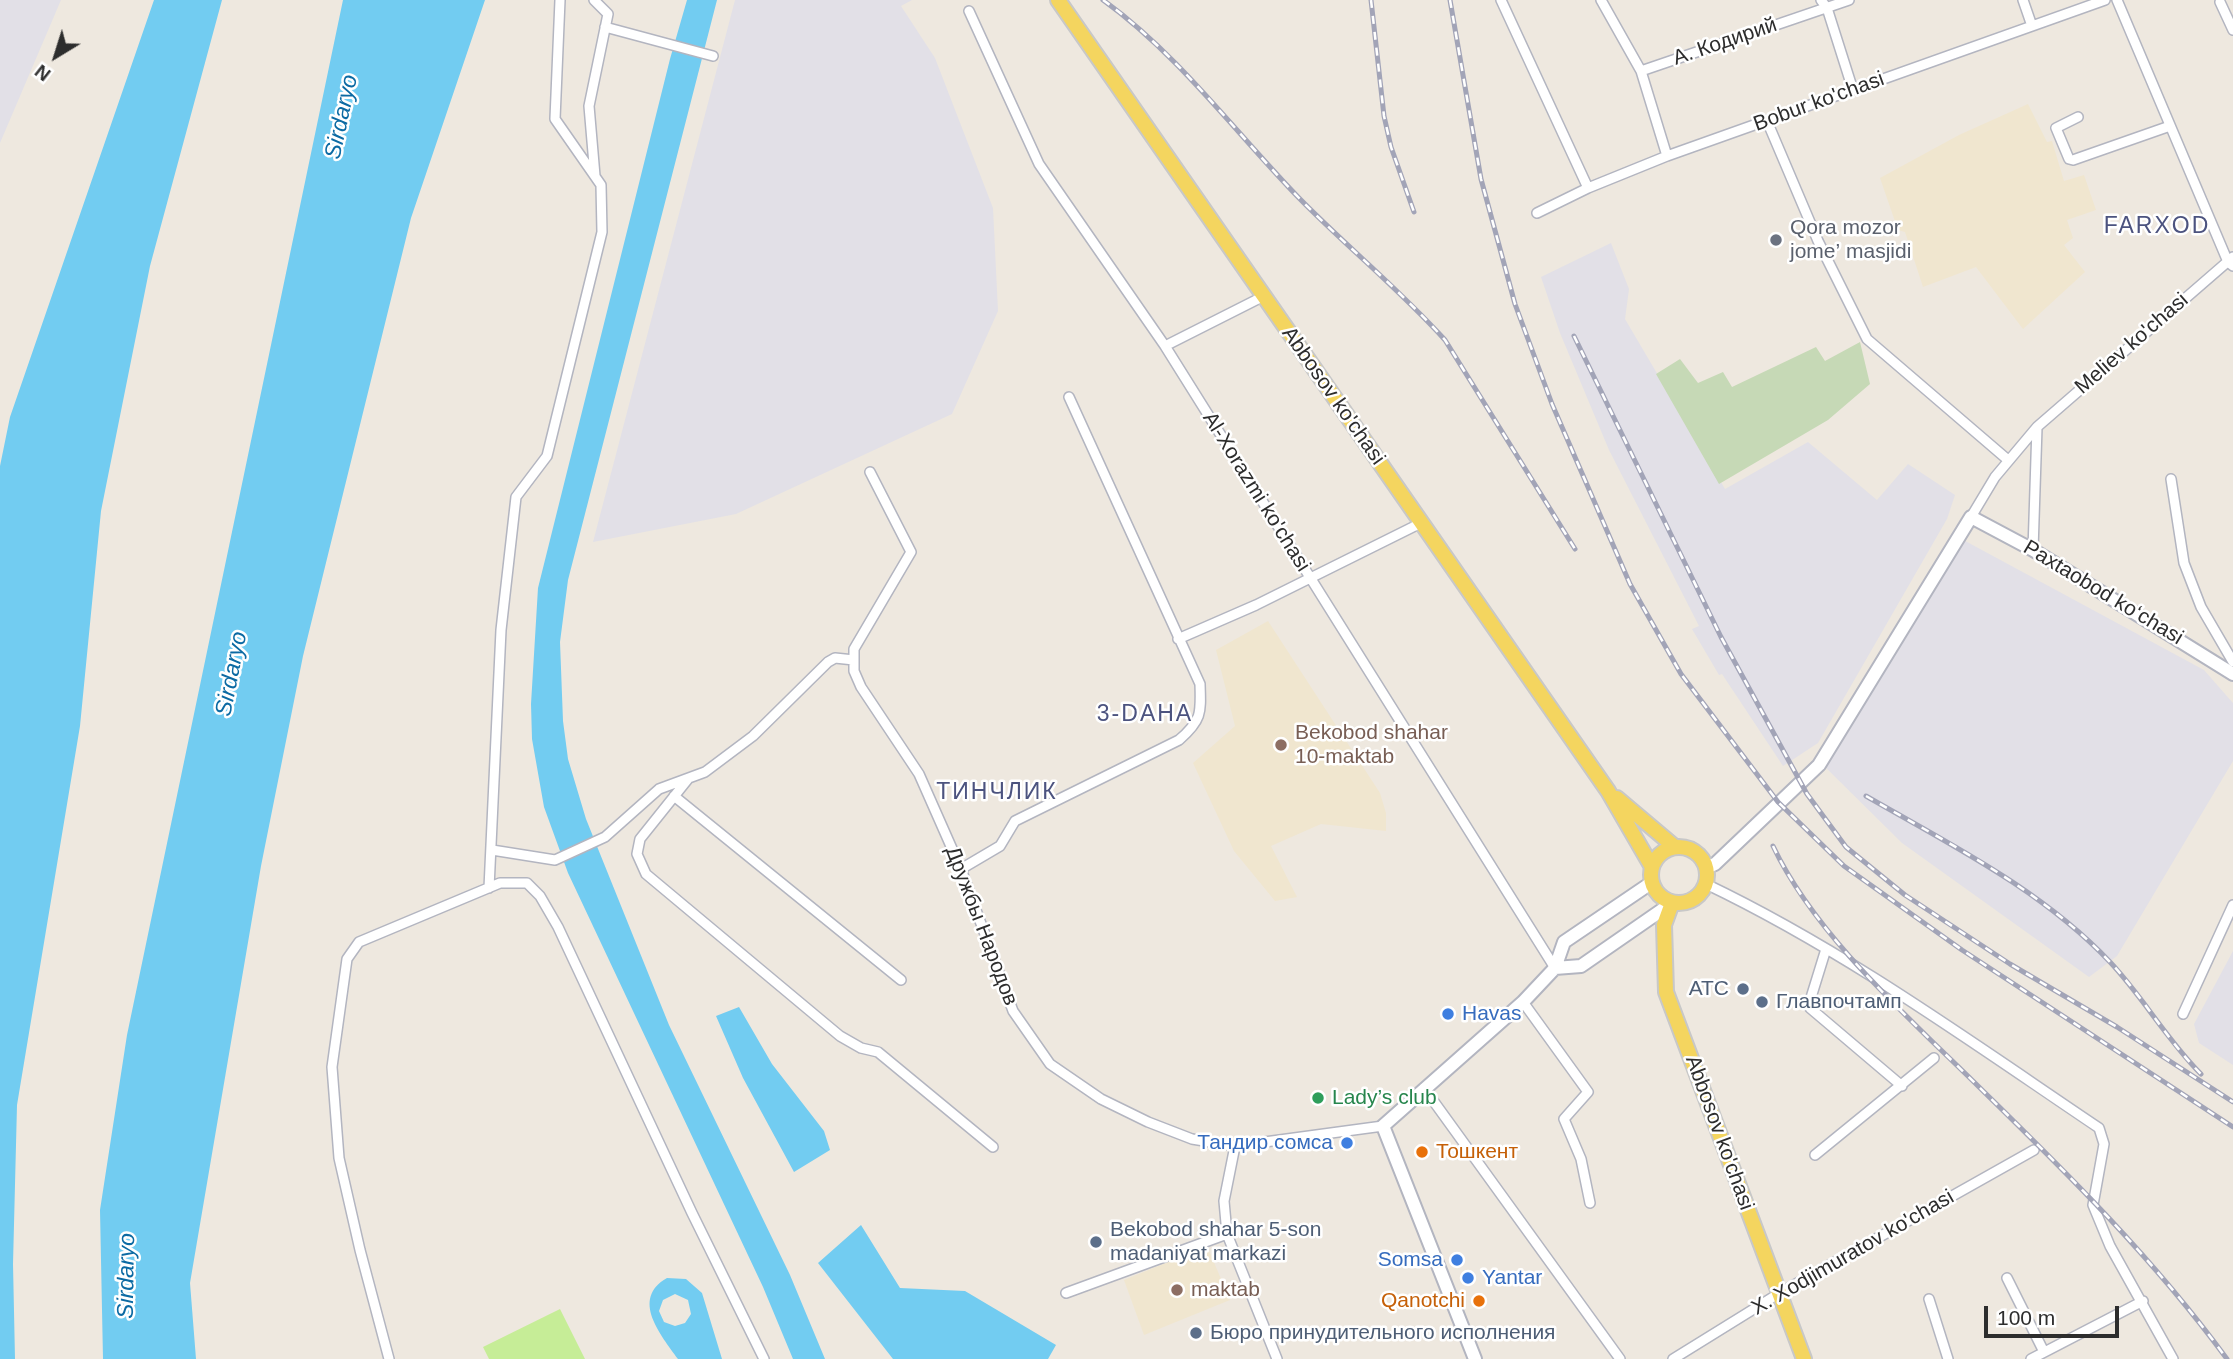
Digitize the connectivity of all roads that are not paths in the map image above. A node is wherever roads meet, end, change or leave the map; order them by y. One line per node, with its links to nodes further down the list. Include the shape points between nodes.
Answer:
1 (560, 0): 23 (street, via 555,119)
2 (594, 0): 14 (street, via 608,14)
3 (1058, 0): 27 (main road, Abbosov ko'chasi)
4 (1501, 0): 24 (street)
5 (1601, 0): 17 (street)
6 (1849, 0): 11 (street, А. Кодирий)
7 (2023, 0): 13 (street)
8 (2105, 0): 13 (street, Bobur ko'chasi)
9 (2117, 0): 21 (street)
10 (2220, 2): 15 (street)
11 (1824, 4): 17 (street, А. Кодирий); 18 (street)
12 (969, 11): 28 (street, Al-Xorazmi ko'chasi, via 1039,164)
13 (2032, 26): 18 (street, Bobur ko'chasi)
14 (605, 27): 16 (street); 23 (street, via 589,106)
15 (2233, 30)
16 (713, 56)
17 (1641, 71): 22 (street)
18 (1853, 90): 20 (street, Bobur ko'chasi)
19 (2078, 117): 21 (street, via 2056,128 2073,160)
20 (1767, 121): 22 (street, Bobur ko'chasi); 31 (street, via 1818,241 1867,339)
21 (2170, 126): 26 (street)
22 (1667, 156): 24 (street, Bobur ko'chasi)
23 (595, 177): 45 (street, via 601,185 602,232 551,443 547,456 516,497 501,631)
24 (1588, 188): 25 (street, Bobur ko'chasi)
25 (1538, 213)
26 (2231, 262): 30 (street, Meliev ko'chasi)
27 (1264, 296): 28 (street); 35 (main road, Abbosov ko'chasi)
28 (1164, 346): 37 (street, Al-Xorazmi ko'chasi)
29 (1069, 397): 38 (street)
30 (2037, 427): 31 (street, Meliev ko'chasi); 36 (street)
31 (2008, 460): 34 (street, Meliev ko'chasi)
32 (870, 472): 39 (street, via 911,552 854,649)
33 (2171, 480): 40 (street, via 2183,563)
34 (1971, 517): 36 (street, Paxtaobod ko‘chasi); 47 (street, via 1819,765)
35 (1421, 523): 37 (street); 42 (main road, Abbosov ko'chasi)
36 (2033, 550): 40 (street, Paxtaobod ko‘chasi)
37 (1310, 578): 38 (street); 55 (street, Al-Xorazmi ko'chasi)
38 (1178, 639): 48 (street, via 1200,684 1201,714 1193,728 1179,740 1015,821 1000,846)
39 (854, 660): 41 (street, via 828,662 753,736 705,772); 48 (street, Дружбы Народов, via 861,687 919,774)
40 (2233, 670)
41 (688, 779): 43 (street); 45 (street, via 659,789 605,837 555,860)
42 (1608, 791): 44 (main road, Abbosov ko'chasi); 46 (main road, Abbosov ko'chasi)
43 (674, 796): 56 (street); 64 (street, via 640,839 637,854 646,874 840,1036 878,1052)
44 (1675, 847): 46 (main road, via 1661,853); 47 (main road, via 1693,851)
45 (492, 850): 51 (street)
46 (1652, 867): 49 (main road)
47 (1706, 868): 50 (main road)
48 (961, 869): 63 (street, Дружбы Народов, via 1013,1011 1050,1064 1101,1099 1147,1122 1192,1139)
49 (1651, 883): 52 (main road); 55 (street, via 1564,942)
50 (1706, 884): 52 (main road, via 1689,902); 54 (street)
51 (489, 888): 75 (street, via 359,942 347,959 332,1067 339,1158); 76 (street, via 500,883 527,883 540,896)
52 (1672, 903): 55 (street, via 1581,966); 71 (main road, Abbosov ko'chasi, via 1664,925 1667,992)
53 (2233, 905): 58 (street)
54 (1826, 948): 60 (street, via 1811,1008); 73 (street, via 2099,1128 2104,1144 2093,1205)
55 (1555, 968): 57 (street)
56 (901, 980)
57 (1523, 1002): 61 (street); 67 (street, via 1588,1091 1564,1119 1581,1159)
58 (2183, 1014)
59 (1934, 1058): 60 (street)
60 (1902, 1086): 66 (street)
61 (1424, 1088): 62 (street); 79 (street)
62 (1383, 1126): 63 (street, Дружбы Народов); 78 (street)
63 (1235, 1146): 68 (street, via 1224,1201)
64 (993, 1147)
65 (2034, 1150): 71 (street, X. Xodjimuratov ko'chasi)
66 (1815, 1155)
67 (1590, 1203)
68 (1227, 1234): 70 (street); 77 (street)
69 (2007, 1278): 74 (street)
70 (1066, 1293)
71 (1778, 1294): 80 (street, X. Xodjimuratov ko'chasi); 81 (main road, Abbosov ko'chasi)
72 (1929, 1299): 82 (street)
73 (2143, 1301): 74 (street); 85 (street)
74 (2047, 1351): 83 (street); 84 (street)
75 (389, 1359)
76 (764, 1359)
77 (1276, 1359)
78 (1475, 1359)
79 (1620, 1359)
80 (1673, 1359)
81 (1804, 1359)
82 (1948, 1359)
83 (2031, 1359)
84 (2055, 1359)
85 (2173, 1359)

